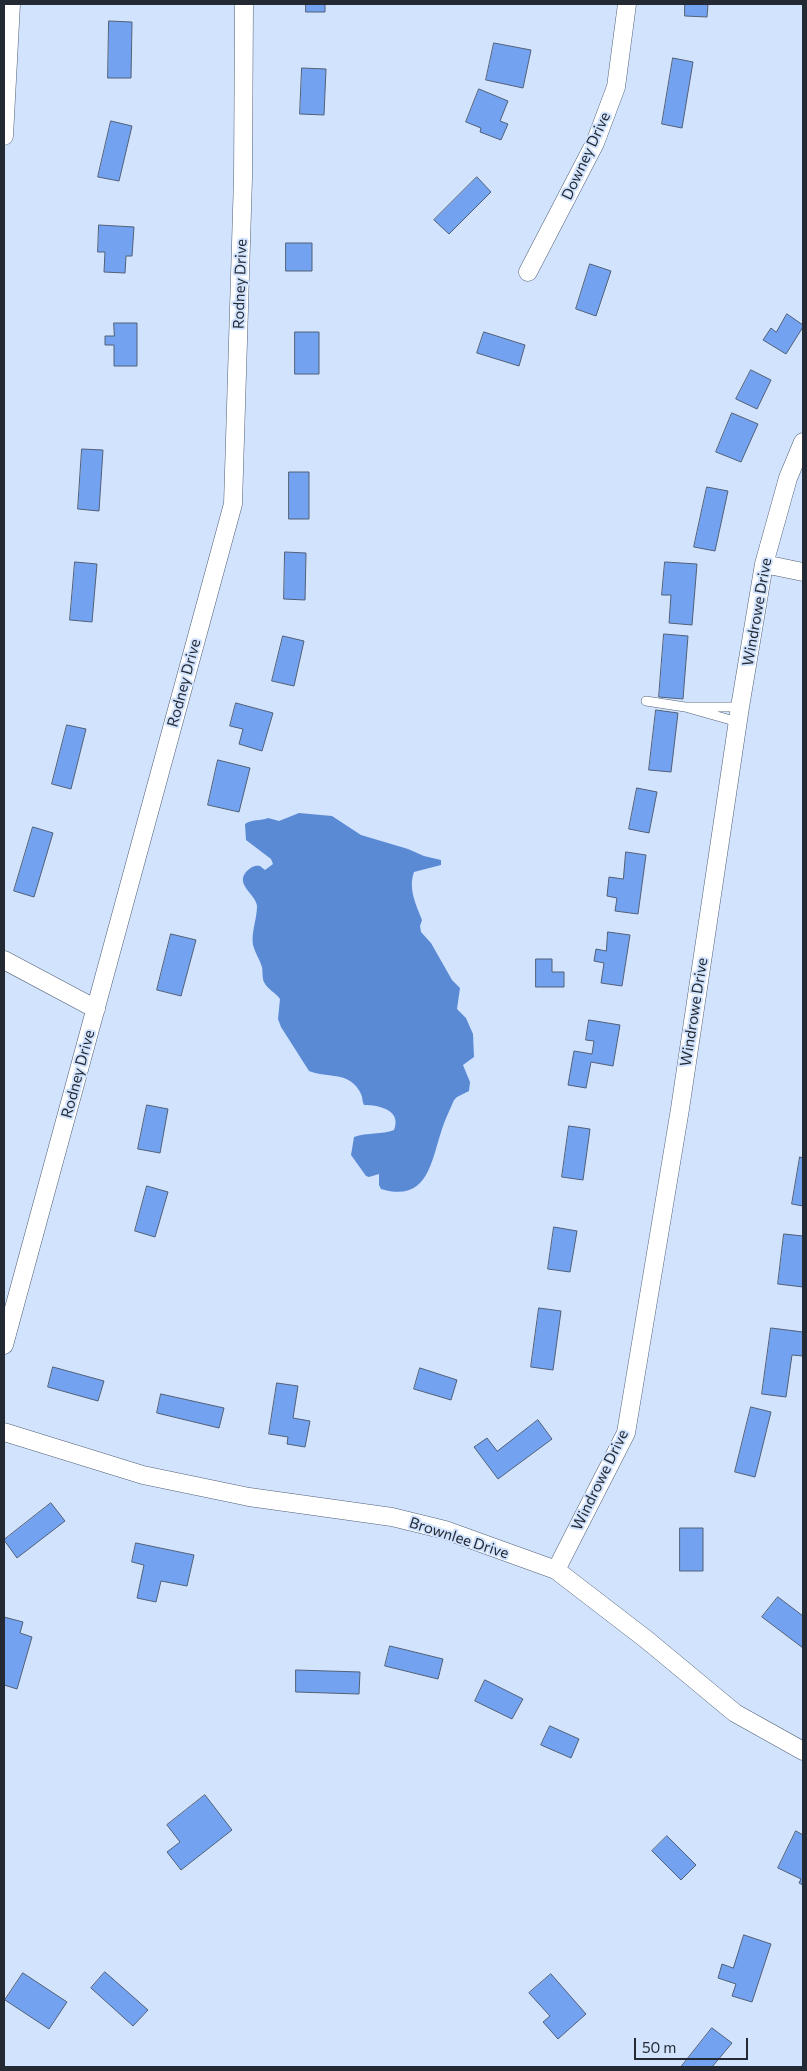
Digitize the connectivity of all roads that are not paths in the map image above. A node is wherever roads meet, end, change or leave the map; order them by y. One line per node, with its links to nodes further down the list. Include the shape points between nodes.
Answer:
1 (10, 4): 4 (street)
2 (244, 4): 13 (street, Rodney Drive, via 243,178 232,504)
3 (627, 4): 5 (street, Downey Drive, via 616,87 595,142)
4 (4, 136)
5 (528, 272)
6 (803, 442): 7 (street, Windrowe Drive, via 788,478)
7 (764, 564): 8 (street); 11 (street, Windrowe Drive)
8 (803, 572)
9 (646, 701): 10 (lane)
10 (685, 706): 11 (lane); 11 (lane)
11 (739, 714): 16 (street, Windrowe Drive, via 682,1095 626,1433)
12 (4, 960): 13 (street)
13 (96, 1009): 14 (street, Rodney Drive)
14 (4, 1344)
15 (4, 1432): 16 (street, Brownlee Drive, via 143,1475 249,1497 392,1517 445,1530)
16 (556, 1570): 17 (street, Brownlee Drive, via 736,1713)
17 (803, 1751)

